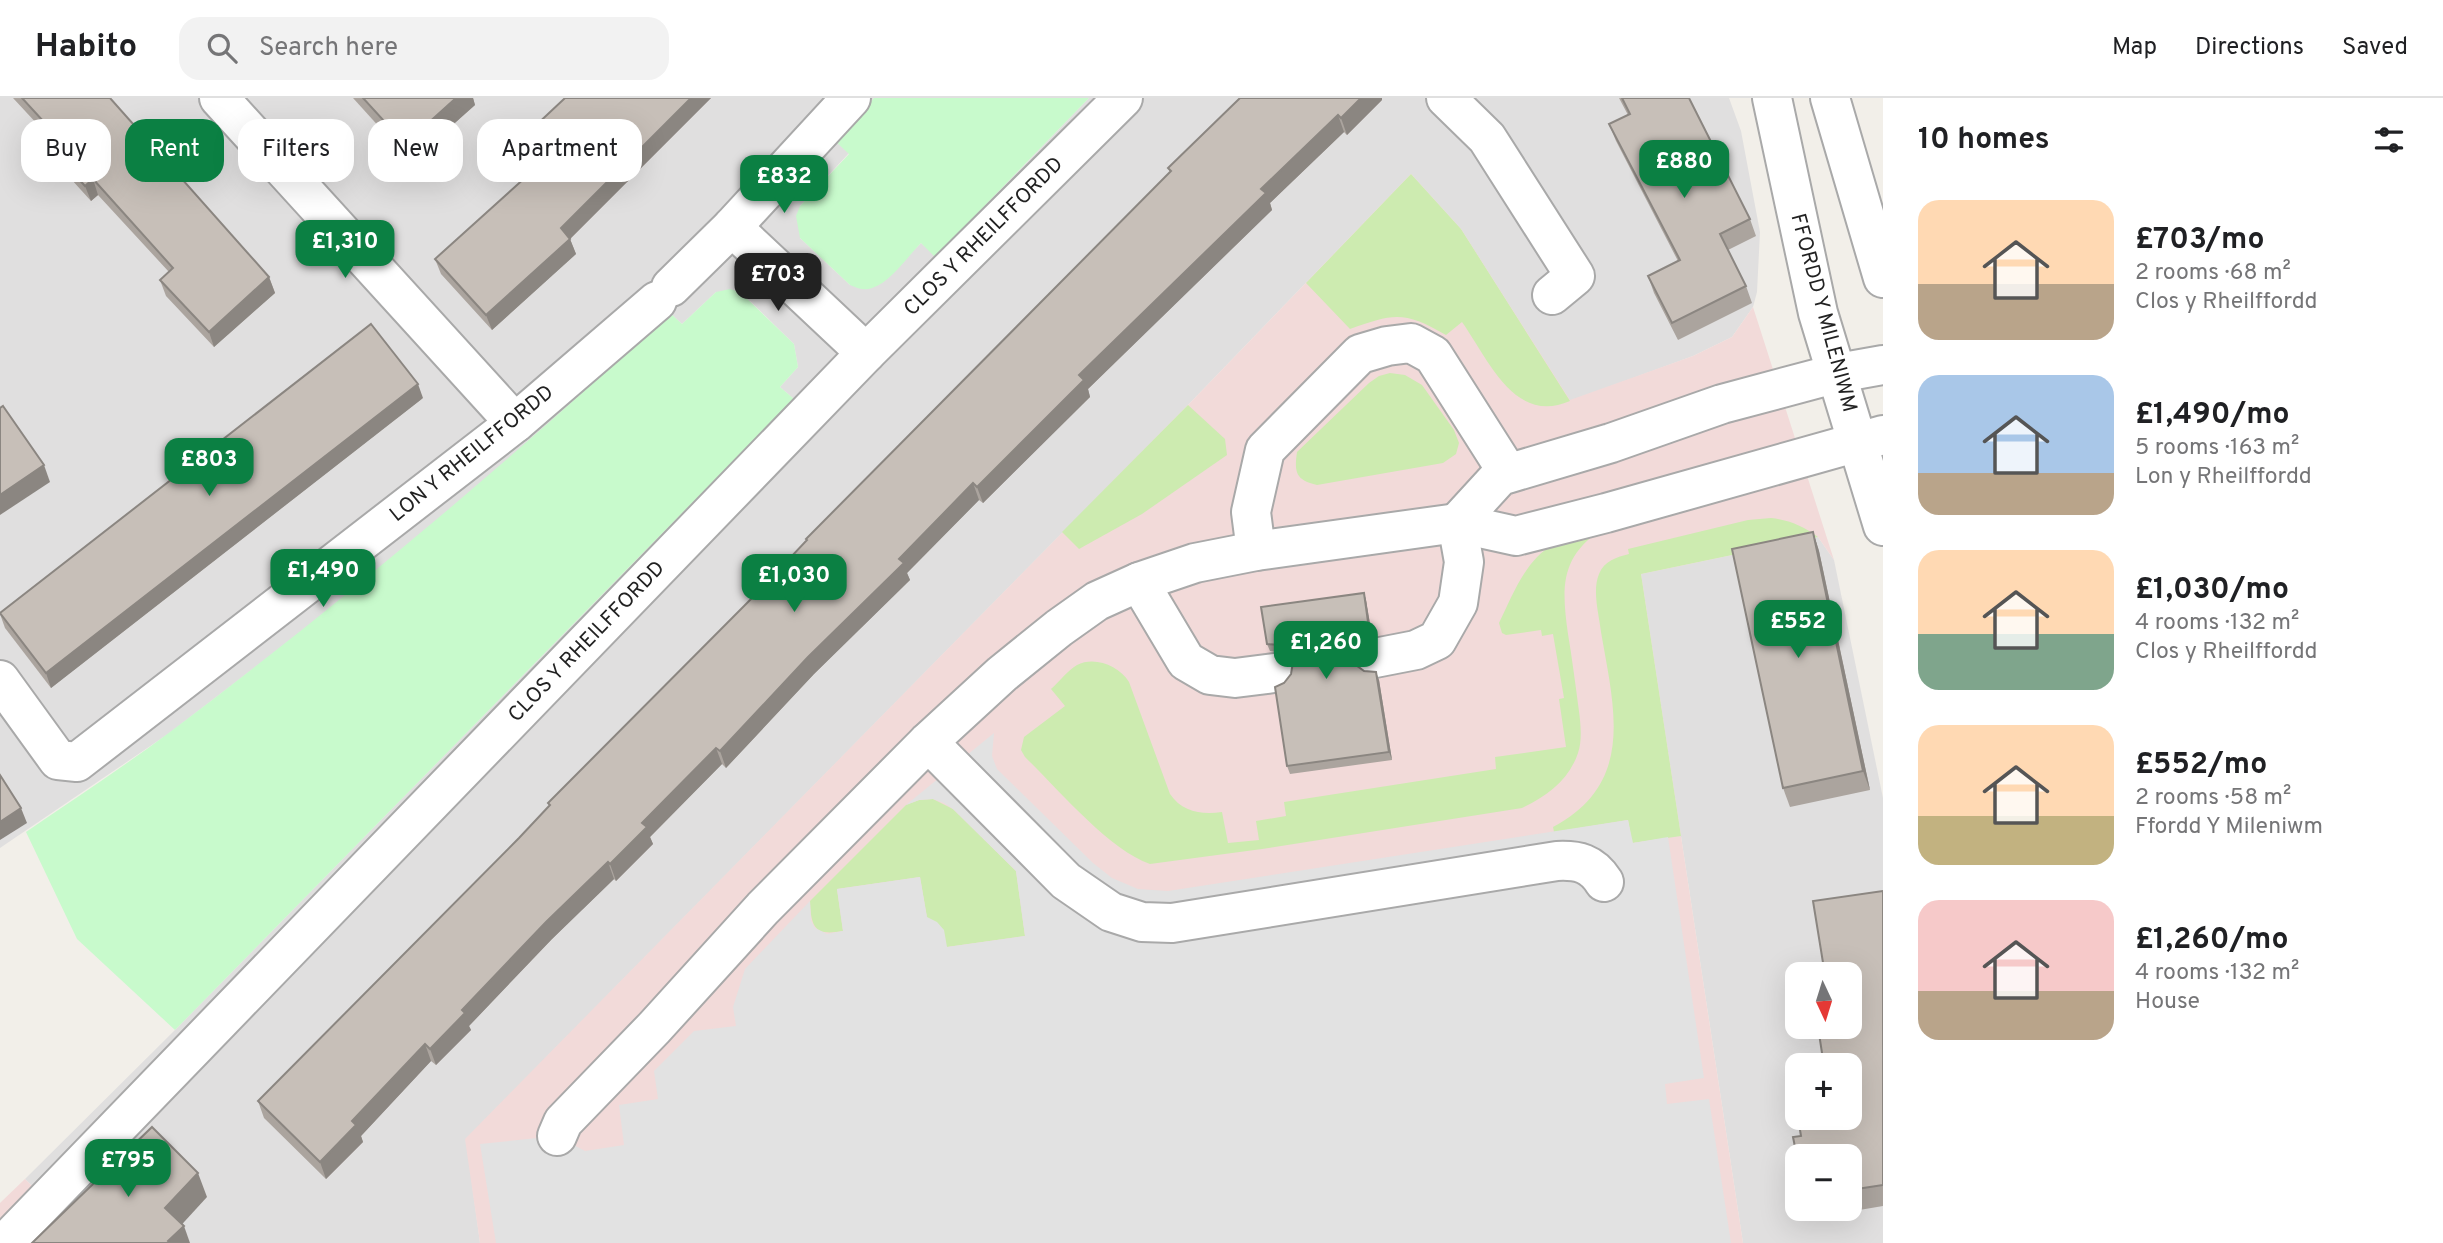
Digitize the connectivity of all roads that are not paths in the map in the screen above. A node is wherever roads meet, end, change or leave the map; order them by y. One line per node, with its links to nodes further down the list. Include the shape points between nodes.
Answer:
1 (219, 98): 13 (street)
2 (851, 98): 7 (street, LON Y RHEILFFORDD)
3 (1123, 98): 10 (street, CLOS Y RHEILFFORDD)
4 (1446, 98): 9 (street, via 1487,138 1575,276)
5 (1772, 98): 12 (street, FFORDD Y MILENIWM, via 1818,313)
6 (1830, 98): 8 (street)
7 (732, 227): 10 (street); 13 (street, LON Y RHEILFFORDD, via 664,294)
8 (1883, 278)
9 (1552, 295)
10 (866, 353): 26 (street, CLOS Y RHEILFFORDD)
11 (1883, 365): 12 (street)
12 (1838, 373): 14 (street, FFORDD Y MILENIWM); 15 (street, via 1722,404)
13 (515, 423): 22 (street, LON Y RHEILFFORDD, via 77,762 58,760)
14 (1870, 439): 16 (street, via 1516,536); 17 (street, FFORDD Y MILENIWM)
15 (1508, 473): 16 (street); 18 (street, via 1433,355 1411,343 1360,354 1265,450 1251,512)
16 (1457, 523): 18 (street); 20 (street, via 1464,562 1458,603 1437,640 1416,650)
17 (1883, 526)
18 (1256, 551): 19 (street, via 1195,563)
19 (1139, 582): 21 (street, via 1186,661 1210,675 1235,678); 23 (street, via 1097,601 1059,628)
20 (1375, 658)
21 (1274, 673)
22 (0, 680)
23 (928, 742): 24 (street, via 1066,881 1111,912 1142,922 1172,923 1557,861 1586,864); 25 (street, via 763,908 563,1122)
24 (1604, 883)
25 (557, 1136)
26 (5, 1243)

